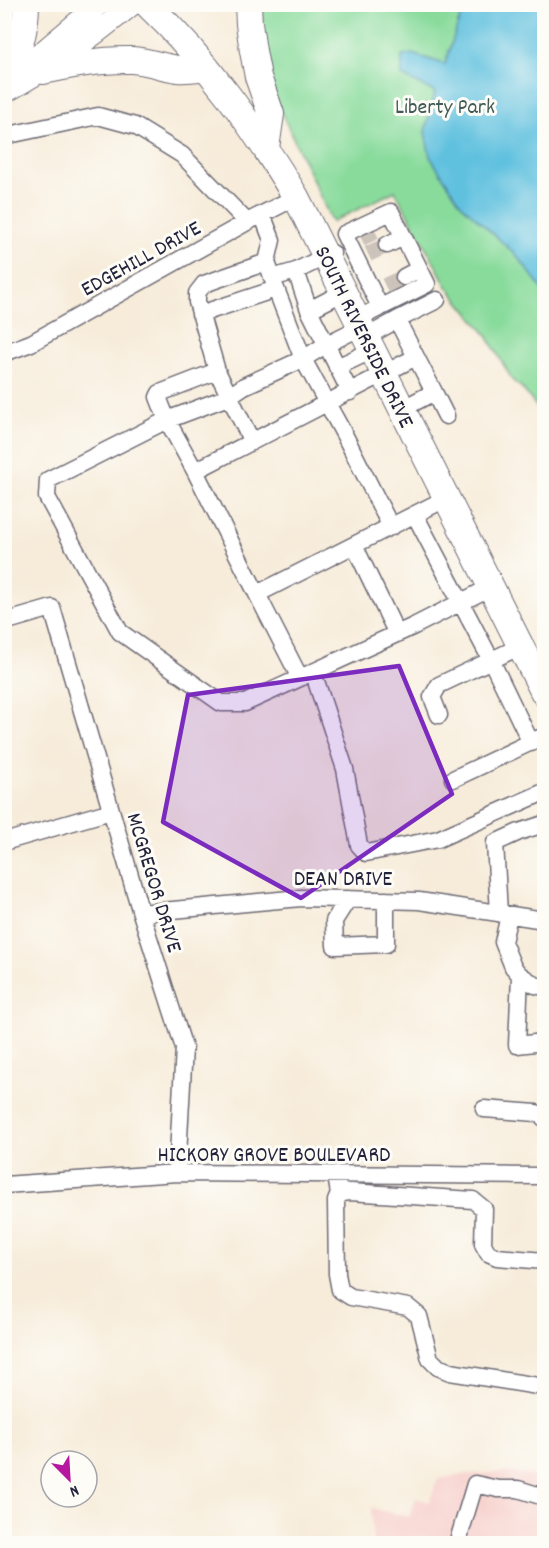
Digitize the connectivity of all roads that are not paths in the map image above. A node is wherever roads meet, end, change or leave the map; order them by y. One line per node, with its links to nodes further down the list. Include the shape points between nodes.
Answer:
1 (26, 4): 8 (highway, via 23,37)
2 (99, 4): 8 (main road)
3 (133, 4): 7 (main road)
4 (147, 4): 6 (highway, SOUTH RIVERSIDE DRIVE)
5 (248, 4): 11 (highway, via 258,77 271,114)
6 (206, 67): 7 (highway, via 179,69 109,61); 11 (highway, SOUTH RIVERSIDE DRIVE)
7 (43, 71): 9 (main road)
8 (4, 82)
9 (4, 93)
10 (4, 136): 15 (street, via 98,116 135,126 182,154)
11 (266, 148): 12 (highway, SOUTH RIVERSIDE DRIVE)
12 (296, 197): 13 (street, EDGEHILL DRIVE); 20 (highway, SOUTH RIVERSIDE DRIVE)
13 (262, 214): 15 (street, EDGEHILL DRIVE); 23 (street, via 272,240)
14 (396, 221): 16 (street); 17 (street); 18 (street, via 391,212 344,234)
15 (247, 222): 33 (street, EDGEHILL DRIVE, via 32,343)
16 (380, 229)
17 (403, 237): 19 (street); 21 (street)
18 (355, 241): 20 (street); 26 (street)
19 (387, 245)
20 (326, 256): 22 (street); 25 (highway, SOUTH RIVERSIDE DRIVE)
21 (419, 269): 24 (street); 26 (street, via 427,284)
22 (296, 271): 23 (street); 28 (street)
23 (272, 277): 29 (street); 29 (street, via 204,284 197,293); 35 (street)
24 (404, 277)
25 (344, 292): 28 (street); 31 (highway, SOUTH RIVERSIDE DRIVE)
26 (379, 295): 31 (street)
27 (437, 300): 30 (street)
28 (309, 310): 32 (street)
29 (200, 314): 37 (street)
30 (397, 320): 31 (street); 34 (street)
31 (364, 333): 32 (street); 36 (street); 38 (highway, SOUTH RIVERSIDE DRIVE)
32 (327, 344): 35 (street); 36 (street)
33 (4, 353)
34 (416, 357): 38 (street); 40 (street)
35 (303, 359): 41 (street); 42 (street)
36 (337, 367): 39 (street)
37 (217, 371): 41 (street); 45 (street, via 160,393)
38 (385, 374): 39 (street); 43 (highway, SOUTH RIVERSIDE DRIVE)
39 (350, 392): 42 (street)
40 (434, 392): 43 (street); 44 (street)
41 (228, 396): 45 (street); 46 (street)
42 (327, 404): 46 (street); 50 (street)
43 (402, 409): 48 (highway, SOUTH RIVERSIDE DRIVE)
44 (446, 416)
45 (167, 420): 47 (street); 59 (street, via 48,480 47,497 120,632 221,703 245,703)
46 (252, 442): 47 (street)
47 (195, 471): 53 (street)
48 (447, 498): 49 (street); 52 (highway, SOUTH RIVERSIDE DRIVE)
49 (415, 515): 50 (street); 54 (street)
50 (391, 527): 51 (street)
51 (354, 545): 53 (street); 56 (street)
52 (491, 587): 54 (street); 57 (highway, SOUTH RIVERSIDE DRIVE)
53 (257, 594): 59 (street)
54 (460, 602): 56 (street); 58 (street)
55 (4, 622): 66 (street, MCGREGOR DRIVE, via 52,608)
56 (397, 634): 59 (street)
57 (521, 646): 58 (street); 60 (highway, SOUTH RIVERSIDE DRIVE)
58 (491, 660): 62 (street, via 439,686 432,697); 63 (street)
59 (300, 678)
60 (542, 683)
61 (317, 684): 65 (street, via 345,769 359,845 366,853 438,839)
62 (439, 715)
63 (538, 739): 64 (street)
64 (453, 779)
65 (544, 792)
66 (111, 811): 68 (street); 71 (street, MCGREGOR DRIVE)
67 (544, 824): 72 (street, via 495,843)
68 (4, 842)
69 (348, 899): 70 (street, DEAN DRIVE); 70 (street, via 334,921 336,946 386,944); 71 (street, DEAN DRIVE, via 300,898)
70 (386, 900): 72 (street, DEAN DRIVE)
71 (141, 913): 79 (street, MCGREGOR DRIVE, via 184,1048)
72 (504, 914): 73 (street, DEAN DRIVE); 74 (street, via 503,942 513,968)
73 (544, 920)
74 (520, 975): 75 (street); 76 (street, via 517,1044)
75 (544, 987)
76 (544, 1042)
77 (484, 1109): 78 (street, via 536,1113)
78 (544, 1118)
79 (177, 1173): 80 (street, HICKORY GROVE BOULEVARD); 82 (street, HICKORY GROVE BOULEVARD)
80 (336, 1175): 81 (street, HICKORY GROVE BOULEVARD); 83 (street)
81 (544, 1177)
82 (4, 1185)
83 (339, 1194): 84 (street, via 473,1200 484,1209 483,1244 488,1253); 85 (street, via 336,1201 340,1290 351,1297 408,1307 419,1317 430,1359 438,1367)
84 (544, 1261)
85 (544, 1387)
86 (544, 1497): 87 (street, via 518,1489 475,1484)
87 (457, 1544)

